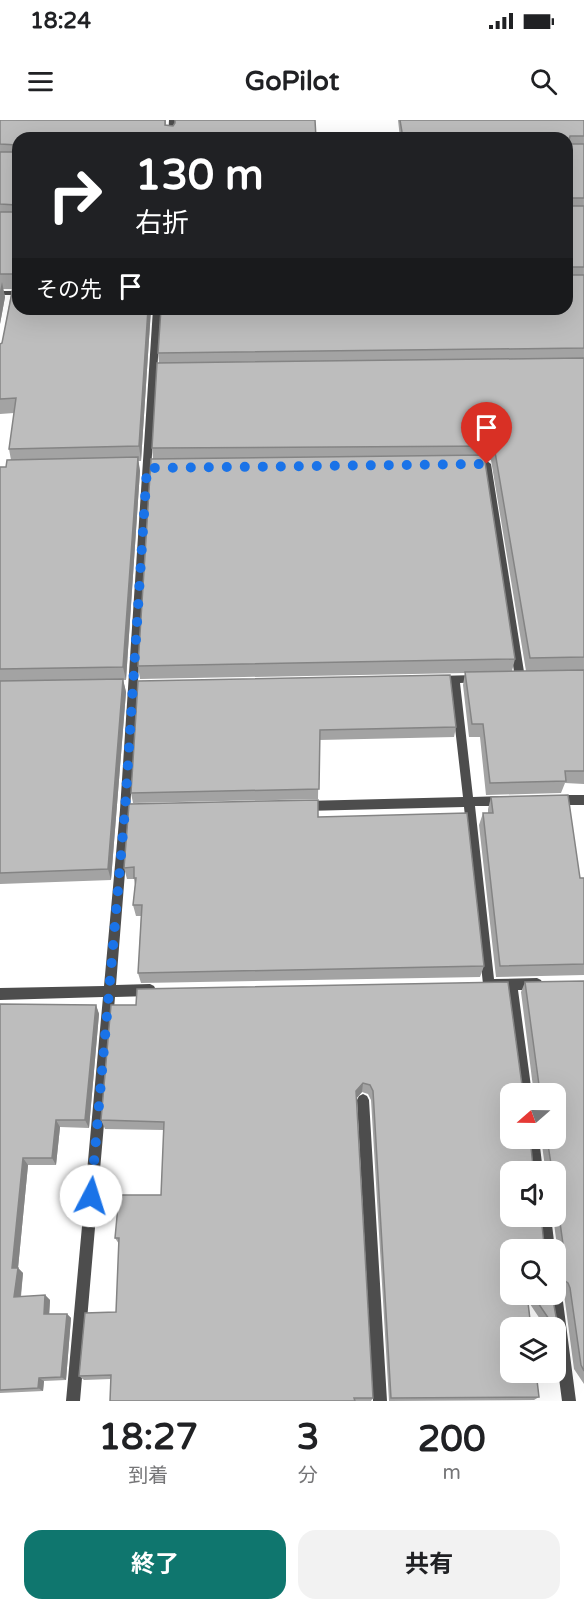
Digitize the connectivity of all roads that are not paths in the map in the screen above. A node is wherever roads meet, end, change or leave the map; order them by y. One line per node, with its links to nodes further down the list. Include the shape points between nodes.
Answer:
1 (12, 300): 2 (street)
2 (10, 304)
3 (157, 315): 17 (street, via 158,373 147,467 131,810)
4 (464, 464): 5 (street, via 487,464)
5 (520, 678)
6 (487, 679): 8 (street)
7 (431, 680): 8 (street)
8 (455, 680): 12 (street)
9 (584, 800): 11 (street)
10 (515, 801): 12 (street)
11 (538, 801)
12 (469, 802): 13 (street); 15 (street, via 483,985)
13 (291, 806)
14 (553, 983): 15 (street)
15 (511, 984): 19 (street)
16 (157, 989): 17 (street)
17 (110, 990): 18 (street); 22 (street)
18 (0, 994)
19 (524, 1083)
20 (363, 1100): 23 (street)
21 (556, 1305): 24 (street)
22 (73, 1401)
23 (380, 1401)
24 (569, 1401)

